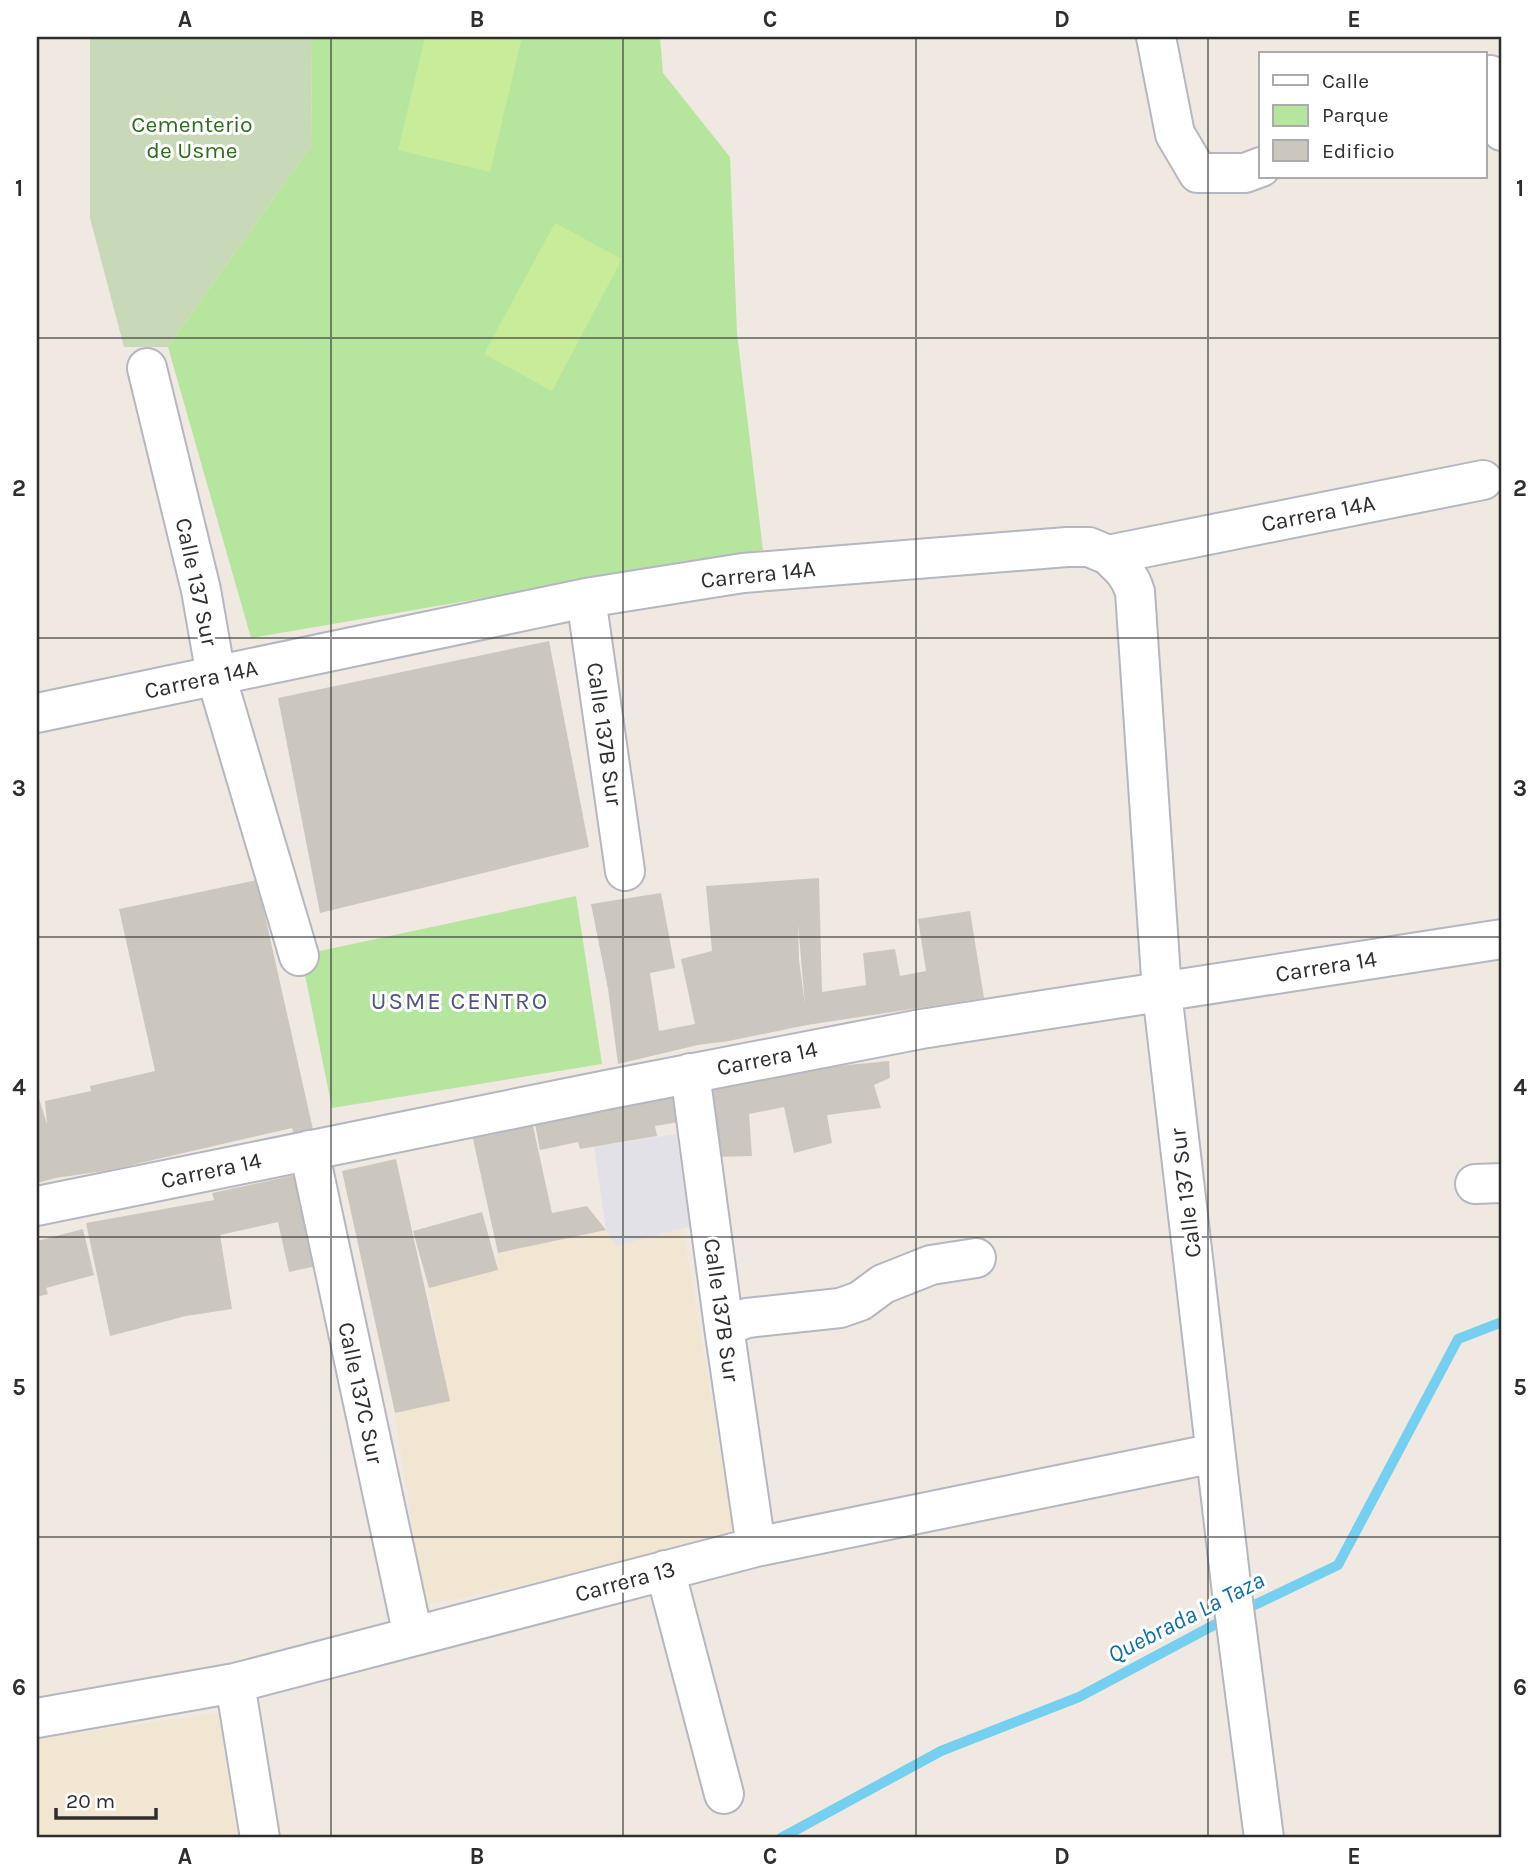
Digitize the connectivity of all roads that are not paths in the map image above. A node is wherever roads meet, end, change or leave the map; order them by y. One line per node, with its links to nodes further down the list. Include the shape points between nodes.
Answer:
1 (1156, 37): 4 (street, via 1175,134 1198,173 1245,173)
2 (1492, 74): 3 (street)
3 (1502, 131)
4 (1259, 168)
5 (147, 368): 9 (street, Calle 137 Sur, via 201,590)
6 (1483, 480): 7 (street, Carrera 14A)
7 (1108, 555): 8 (street, Carrera 14A, via 1089,547 1067,547 783,569); 14 (street, Calle 137 Sur, via 1124,569 1135,592)
8 (586, 598): 9 (street, Carrera 14A); 11 (street, Calle 137B Sur)
9 (216, 676): 10 (street, Carrera 14A); 13 (street, Calle 137 Sur)
10 (37, 713)
11 (625, 871)
12 (1502, 940): 14 (street, Carrera 14)
13 (299, 956)
14 (1162, 992): 15 (street, Carrera 14, via 921,1029); 20 (street, Calle 137 Sur)
15 (690, 1073): 16 (street, Carrera 14); 19 (street, Calle 137B Sur)
16 (309, 1150): 17 (street, Carrera 14); 23 (street, Calle 137C Sur)
17 (37, 1206)
18 (976, 1258): 19 (street, via 931,1265 840,1308 747,1318)
19 (724, 1327): 21 (street, Calle 137B Sur)
20 (1215, 1453): 21 (street, Carrera 13); 28 (street, Calle 137 Sur)
21 (756, 1547): 22 (street, Carrera 13)
22 (665, 1570): 23 (street, Carrera 13); 26 (street)
23 (413, 1636): 24 (street, Carrera 13)
24 (235, 1683): 25 (street, Carrera 13); 27 (street)
25 (37, 1718)
26 (724, 1794)
27 (260, 1838)
28 (1264, 1838)

